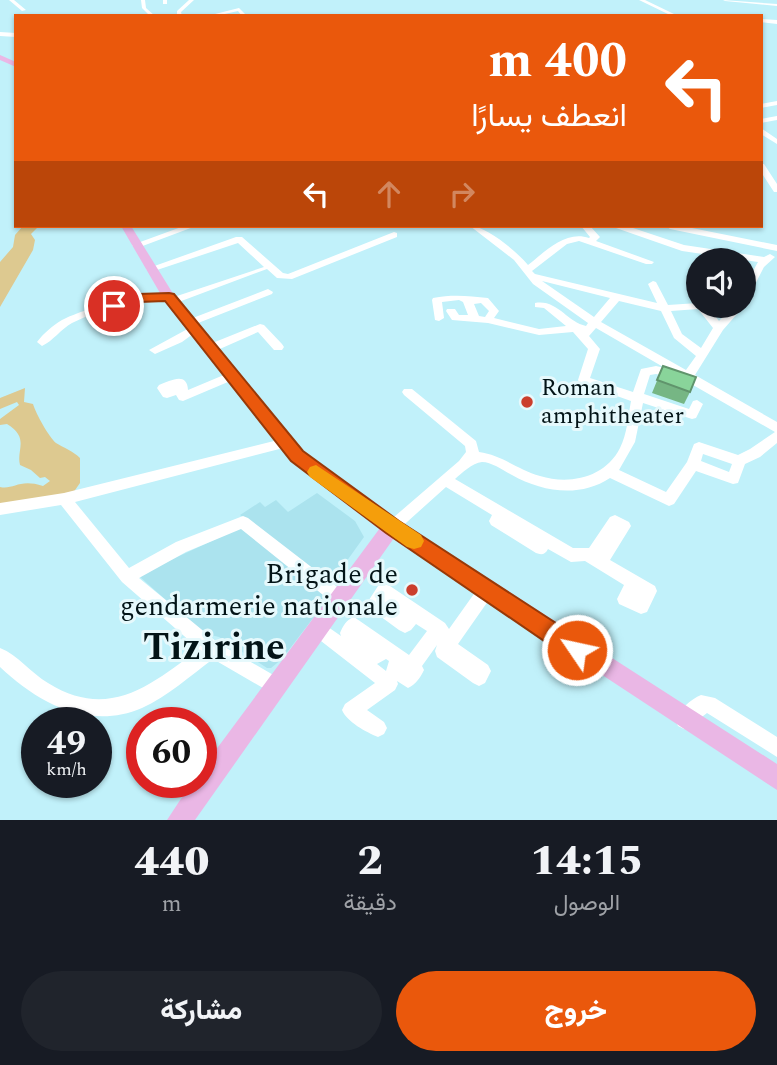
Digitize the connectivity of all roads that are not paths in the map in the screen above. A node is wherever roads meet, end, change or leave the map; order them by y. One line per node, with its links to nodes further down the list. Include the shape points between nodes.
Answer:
1 (11, 0): 8 (street)
2 (192, 0): 6 (street)
3 (204, 0): 6 (street)
4 (641, 0): 14 (street)
5 (725, 0): 7 (street)
6 (186, 5): 10 (street)
7 (777, 5)
8 (24, 10)
9 (487, 13): 13 (street)
10 (180, 14)
11 (218, 14): 12 (street, via 239,9)
12 (244, 14)
13 (492, 14)
14 (672, 14)
15 (9, 27): 16 (street)
16 (0, 32)
17 (763, 169): 18 (street)
18 (774, 186)
19 (128, 228): 28 (main road)
20 (168, 228): 28 (street, via 153,232)
21 (186, 228): 28 (street)
22 (479, 228): 35 (street)
23 (587, 228): 27 (street, via 595,237)
24 (625, 228): 31 (street, via 682,248)
25 (680, 228): 29 (street)
26 (394, 235): 33 (street, via 289,277 277,273 239,239)
27 (591, 241): 32 (street); 35 (street, via 564,242)
28 (146, 242): 33 (main road)
29 (777, 248)
30 (777, 255): 31 (street)
31 (764, 260): 36 (street)
32 (649, 262)
33 (151, 269): 40 (main road)
34 (262, 269): 40 (street)
35 (528, 273): 39 (street, via 558,286); 51 (street)
36 (756, 274)
37 (653, 284): 43 (street)
38 (268, 292): 49 (street)
39 (617, 297): 43 (street); 51 (street)
40 (170, 299): 49 (main road); 52 (street, via 138,298 89,313 50,331)
41 (539, 305): 51 (street)
42 (686, 307): 43 (street)
43 (663, 308): 56 (street, via 678,336)
44 (451, 311): 48 (street, via 456,318)
45 (439, 318): 48 (street, via 438,300 460,297 472,301)
46 (710, 318): 50 (street)
47 (728, 318): 50 (street)
48 (481, 319): 51 (street, via 535,332)
49 (191, 326): 54 (main road); 55 (street, via 178,340)
50 (719, 328): 56 (street)
51 (585, 329): 58 (street, via 609,333); 61 (street, via 594,349 584,380)
52 (42, 342)
53 (278, 347): 54 (street, via 260,327)
54 (209, 349): 57 (main road)
55 (155, 350)
56 (702, 355): 58 (street)
57 (231, 376): 59 (street, via 183,397); 65 (main road)
58 (688, 377): 61 (street, via 646,371); 63 (street)
59 (178, 390)
60 (408, 392): 66 (street)
61 (636, 397): 62 (street, via 692,415); 69 (street, via 625,452)
62 (697, 404)
63 (777, 428)
64 (777, 436): 69 (street, via 739,461 699,447 669,500)
65 (286, 443): 71 (street); 73 (main road, via 318,474)
66 (471, 444): 67 (street); 68 (street, via 473,453)
67 (491, 460): 68 (street, via 480,457); 69 (street, via 538,482 556,485 587,484)
68 (462, 465): 70 (street)
69 (609, 471)
70 (445, 480): 73 (street); 75 (street, via 571,555 587,554)
71 (64, 499): 72 (street); 74 (street)
72 (0, 509)
73 (392, 527): 76 (main road); 77 (main road)
74 (127, 577): 77 (street, via 181,547 243,522); 82 (street)
75 (634, 583)
76 (487, 589): 80 (street); 85 (main road)
77 (339, 598): 79 (main road)
78 (415, 613): 80 (street)
79 (318, 628): 84 (main road); 86 (street, via 389,684 351,710)
80 (446, 638): 81 (street, via 406,664)
81 (385, 648)
82 (212, 649): 83 (street, via 126,705 105,706 58,701 29,683); 84 (street)
83 (0, 656)
84 (276, 686): 89 (main road)
85 (684, 720): 87 (street, via 701,704 709,704); 88 (main road)
86 (378, 728)
87 (777, 748)
88 (777, 778)
89 (180, 820)

